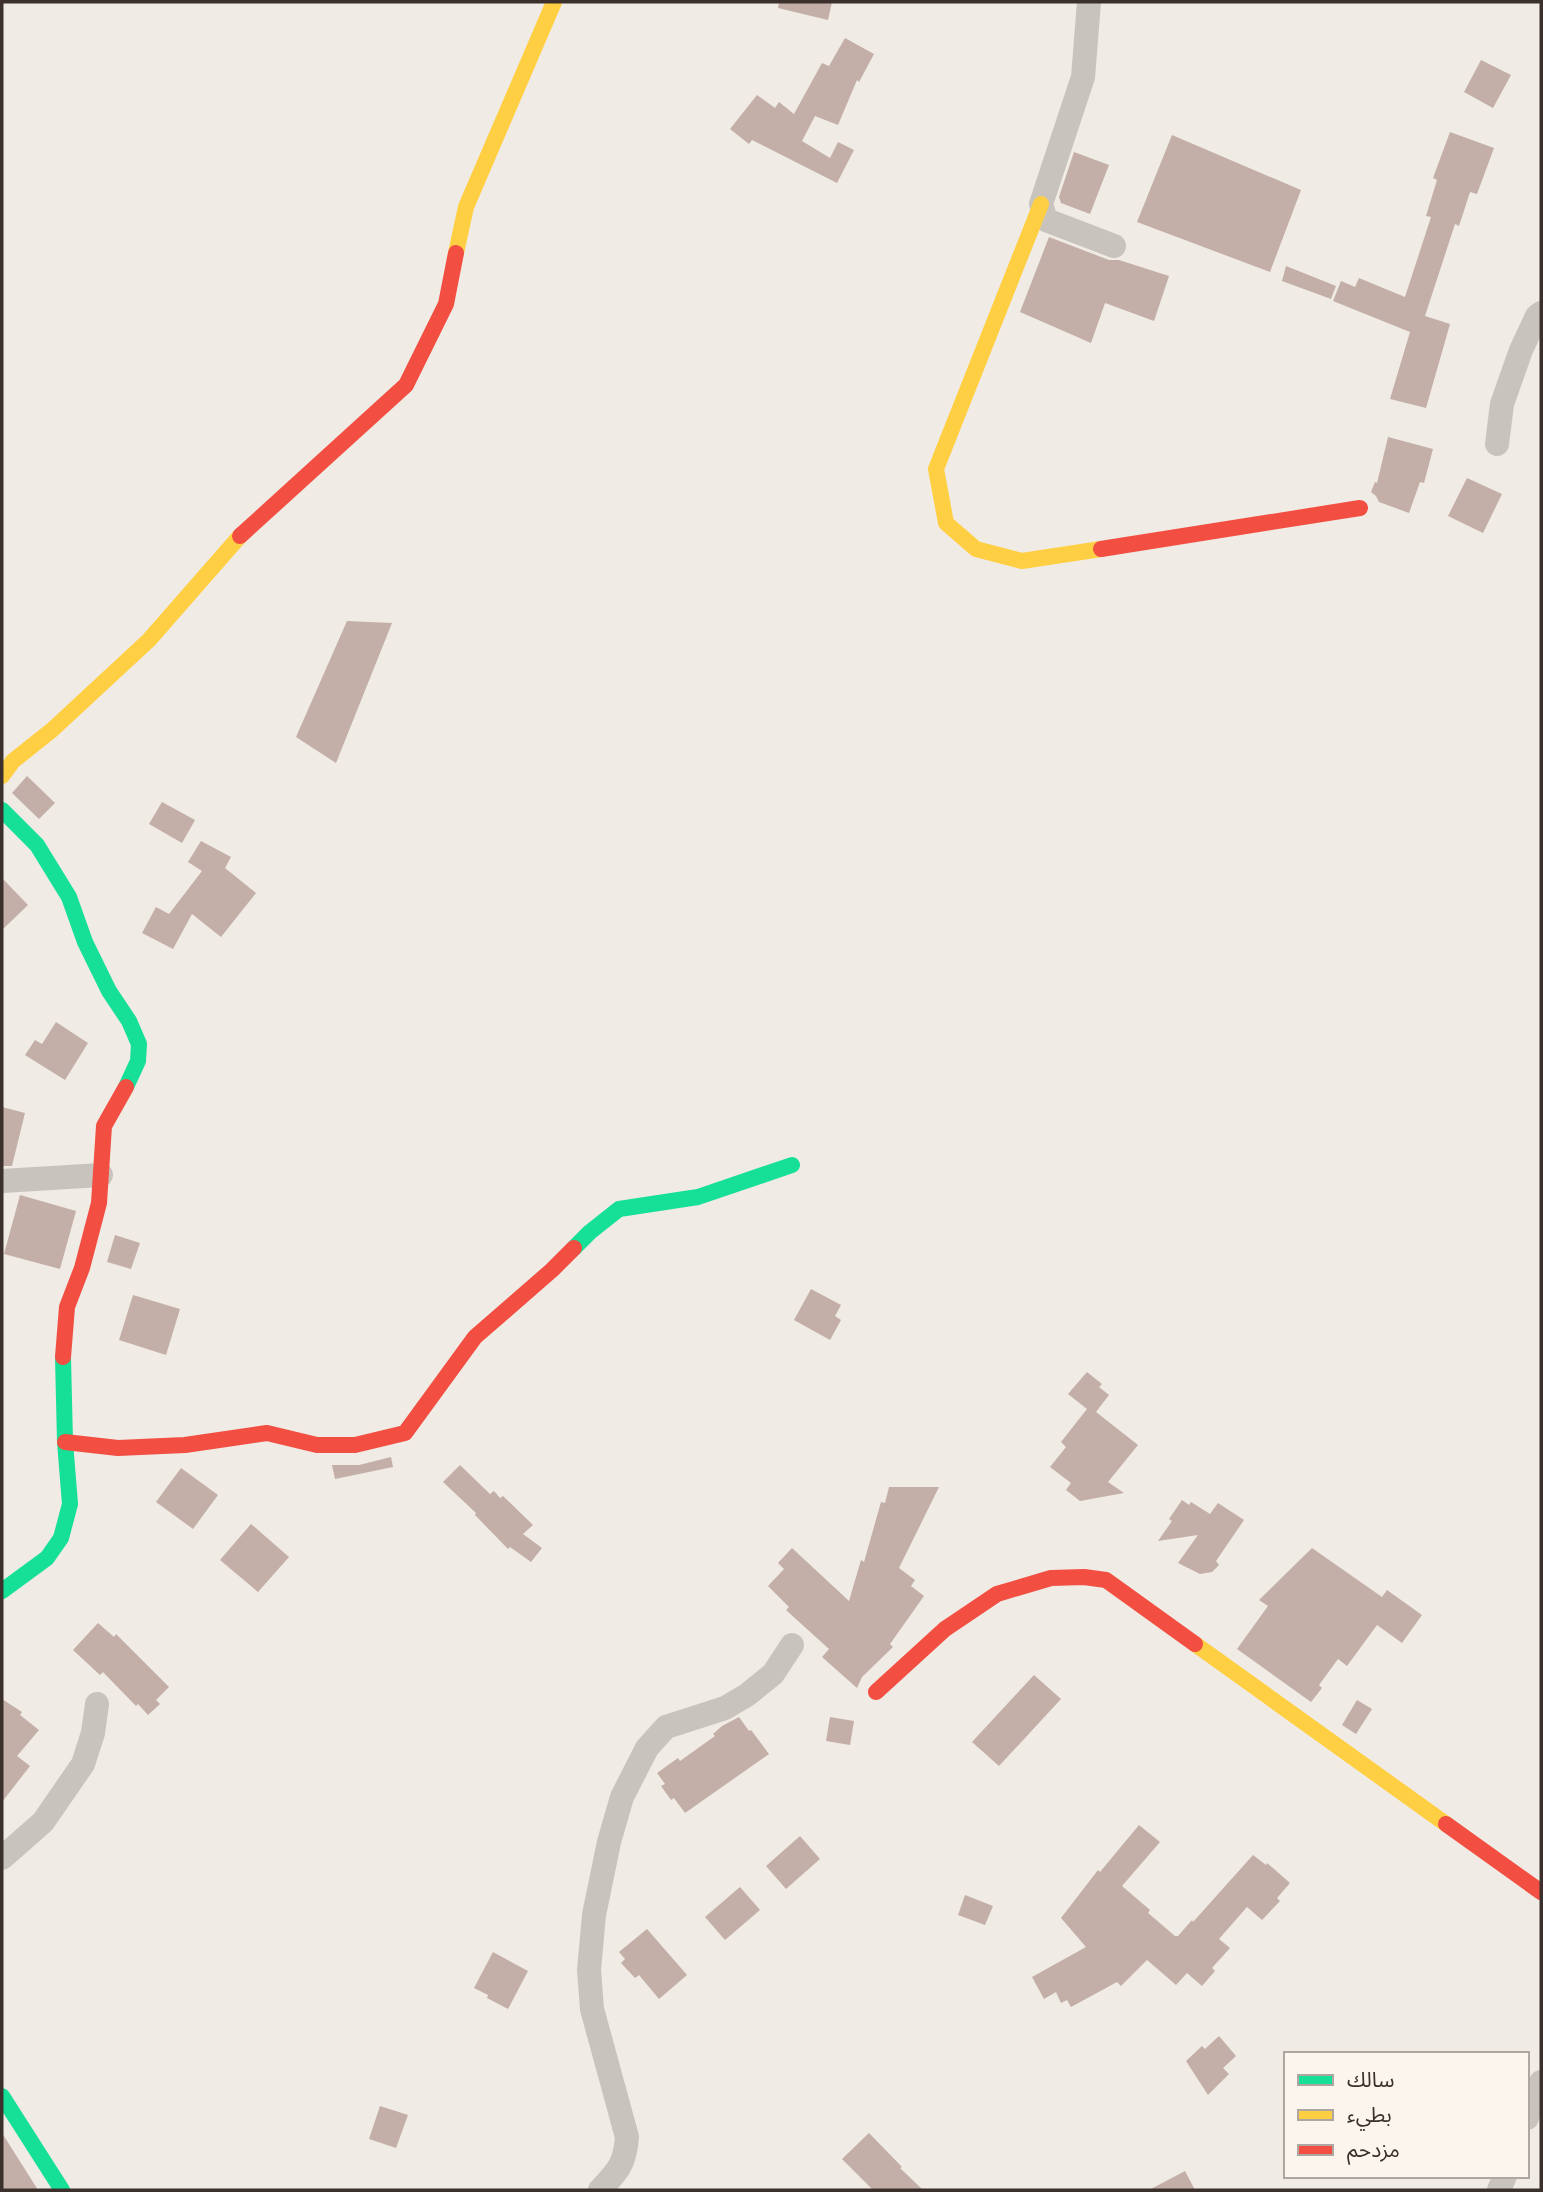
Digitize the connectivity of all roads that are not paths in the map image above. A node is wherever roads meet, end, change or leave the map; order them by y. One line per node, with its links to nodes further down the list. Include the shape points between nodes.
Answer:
1 (554, 2): 8 (street, via 466,207 446,304 405,385 244,532 149,640 13,761)
2 (1089, 2): 3 (street, via 1083,77)
3 (1041, 204): 4 (street, via 1046,220); 7 (street, via 936,469 946,523 976,549 1022,561)
4 (1114, 246)
5 (1541, 313): 6 (street, via 1521,350 1502,404)
6 (1497, 444)
7 (1360, 508)
8 (2, 776)
9 (2, 810): 11 (street, via 37,845 69,897 91,954 139,1044 135,1070 104,1126)
10 (792, 1165): 13 (street, via 698,1197 619,1209 475,1337 405,1433 355,1445 317,1445 267,1433 185,1445 118,1448)
11 (101, 1175): 12 (street); 13 (street, via 99,1203 67,1307)
12 (2, 1181)
13 (65, 1442): 14 (street, via 70,1504 61,1538 47,1558)
14 (2, 1591)
15 (792, 1646): 24 (street, via 773,1674 747,1695 725,1709 666,1727 647,1748 622,1797 594,1915 589,1970 592,2008 627,2137 620,2169)
16 (876, 1692): 19 (street, via 945,1629 997,1594 1051,1578 1106,1580)
17 (97, 1704): 18 (street, via 83,1764 43,1822)
18 (2, 1858)
19 (1541, 1892)
20 (1541, 2082): 22 (street)
21 (4, 2104): 23 (street)
22 (1529, 2113)
23 (59, 2188)
24 (600, 2190)

